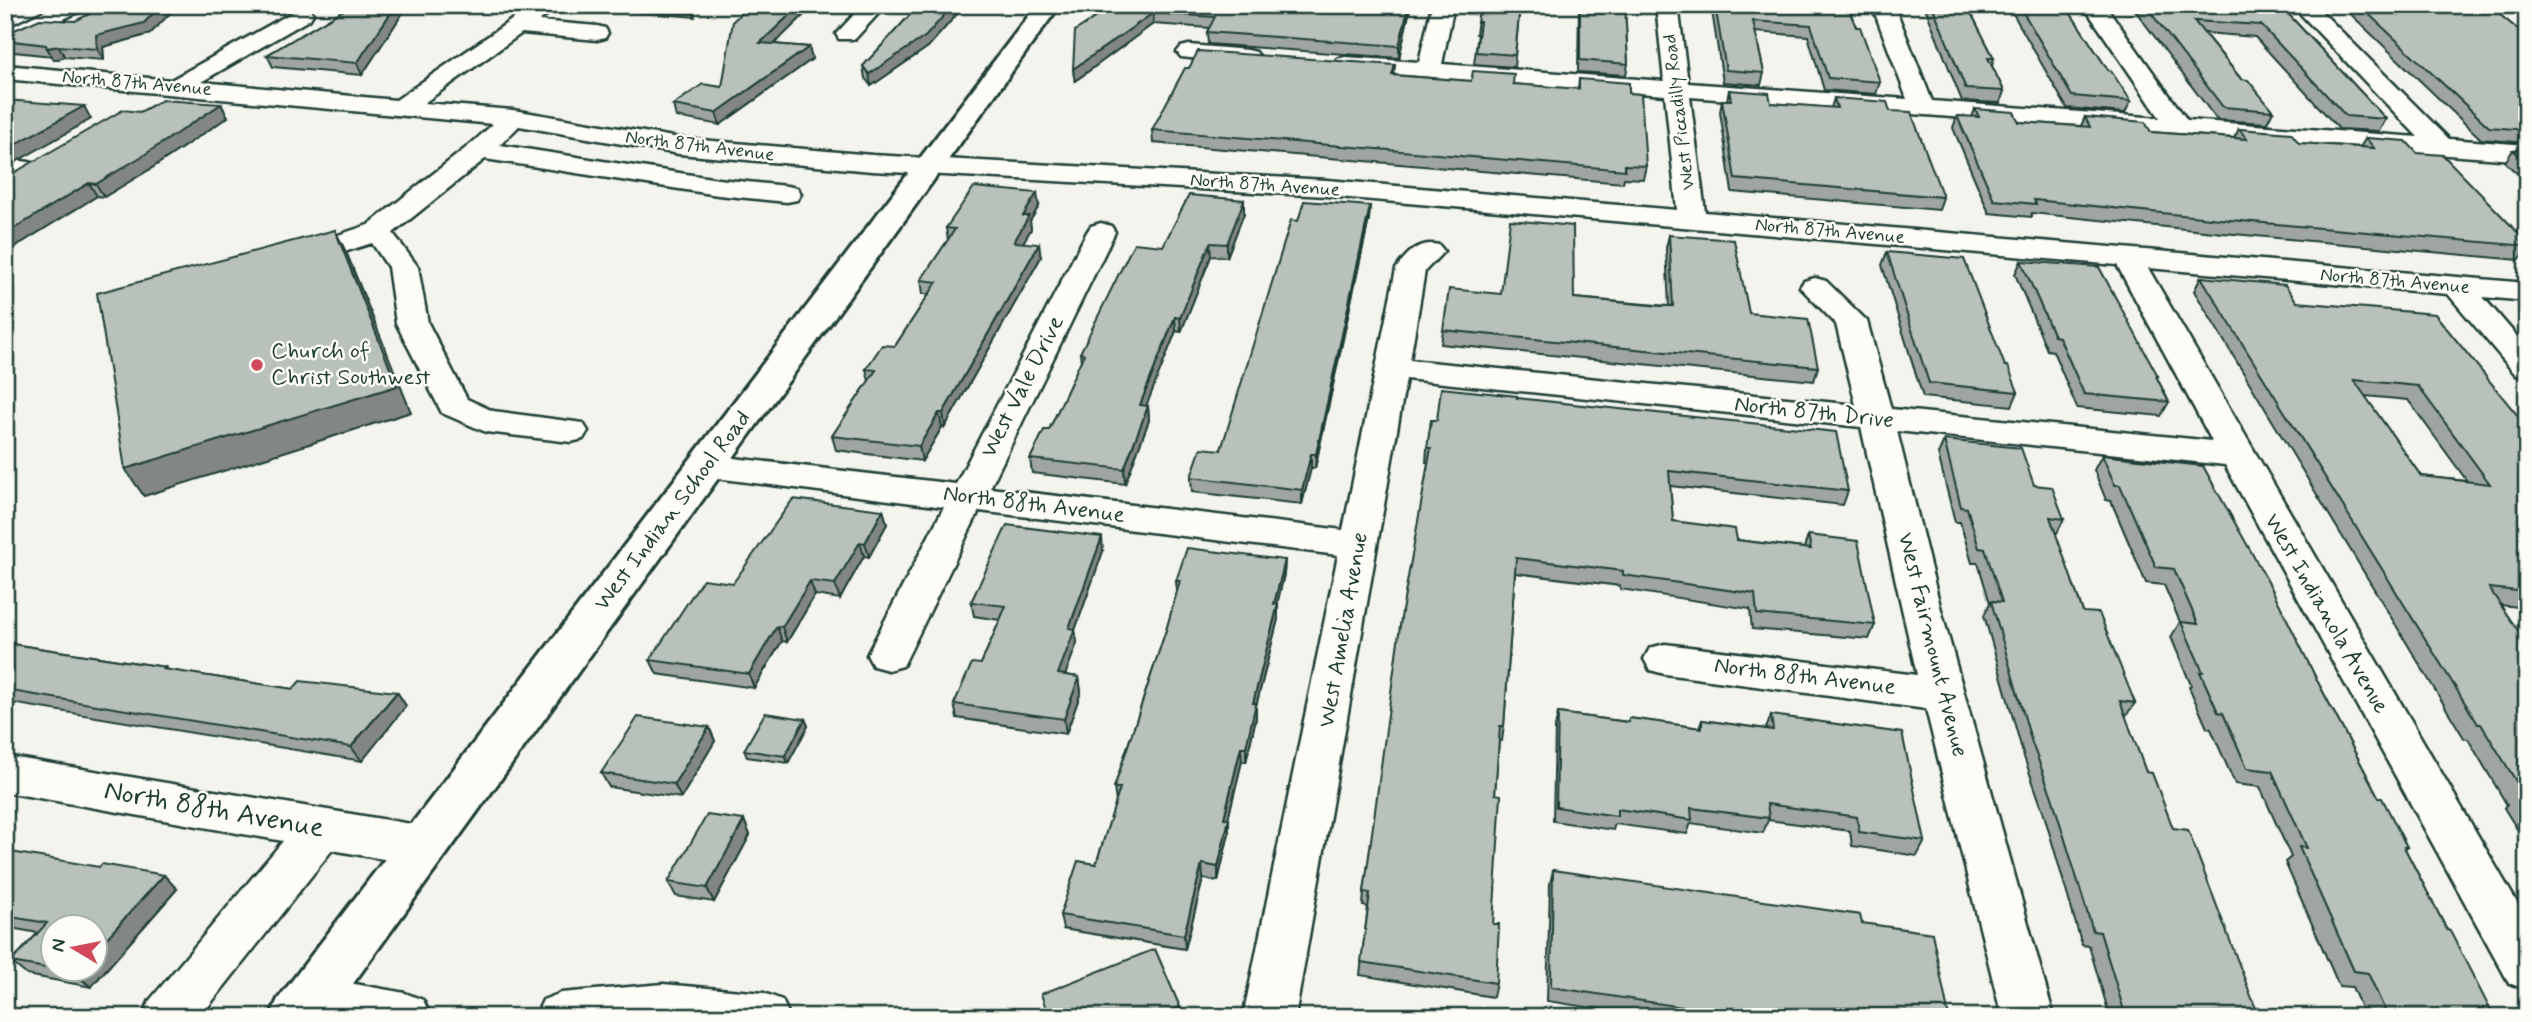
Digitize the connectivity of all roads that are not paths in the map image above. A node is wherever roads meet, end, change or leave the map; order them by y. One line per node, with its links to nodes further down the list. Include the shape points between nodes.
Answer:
1 (75, 5): 14 (street)
2 (548, 5): 11 (street)
3 (874, 5): 13 (street)
4 (1049, 5): 31 (main road, West Indian School Road)
5 (1443, 5): 18 (street)
6 (1667, 5): 21 (street, West Piccadilly Road)
7 (1883, 5): 24 (street)
8 (2094, 5): 26 (street)
9 (2303, 5): 27 (street)
10 (302, 14): 20 (street)
11 (518, 26): 12 (street); 23 (street)
12 (597, 33)
13 (847, 34)
14 (5, 39)
15 (1189, 52): 16 (street)
16 (1269, 58)
17 (1322, 63): 18 (street)
18 (1429, 71): 21 (street)
19 (5, 72): 20 (street, North 87th Avenue)
20 (173, 86): 22 (street); 23 (street, North 87th Avenue)
21 (1676, 89): 24 (street); 34 (street, West Piccadilly Road)
22 (134, 107)
23 (402, 107): 25 (street, North 87th Avenue)
24 (1922, 107): 26 (street)
25 (513, 118): 28 (street); 31 (street, North 87th Avenue, via 679,146)
26 (2180, 128): 27 (street)
27 (2442, 147): 29 (street)
28 (480, 150): 33 (street); 35 (street)
29 (2527, 153)
30 (51, 155): 32 (street)
31 (928, 167): 34 (street, North 87th Avenue, via 1213,180); 48 (main road, West Indian School Road)
32 (13, 172)
33 (788, 194)
34 (1692, 219): 38 (street, North 87th Avenue)
35 (378, 231): 39 (street); 46 (street, via 403,267 412,323 454,406 486,421)
36 (1101, 232): 49 (street, West Vale Drive)
37 (1429, 251): 43 (street, West Amelia Avenue, via 1410,270)
38 (2128, 258): 40 (street, North 87th Avenue); 47 (street, West Indianola Avenue)
39 (272, 264)
40 (2457, 286): 42 (street, North 87th Avenue); 44 (street)
41 (1815, 287): 45 (street, West Fairmount Avenue, via 1851,321)
42 (2527, 292)
43 (1392, 368): 45 (street, North 87th Drive); 50 (street, West Amelia Avenue)
44 (2527, 368)
45 (1877, 420): 47 (street, North 87th Drive); 53 (street, West Fairmount Avenue)
46 (571, 431)
47 (2236, 455): 57 (street, West Indianola Avenue)
48 (708, 466): 49 (street, North 88th Avenue); 56 (main road, West Indian School Road)
49 (968, 496): 50 (street, North 88th Avenue); 51 (street, West Vale Drive)
50 (1359, 545): 63 (street, West Amelia Avenue)
51 (888, 655)
52 (1665, 659): 53 (street, North 88th Avenue)
53 (1944, 695): 64 (street, West Fairmount Avenue)
54 (5, 774): 55 (street, North 88th Avenue)
55 (321, 829): 56 (street, North 88th Avenue); 59 (street)
56 (423, 846): 58 (main road, West Indian School Road)
57 (2527, 967)
58 (303, 1008): 60 (street)
59 (168, 1017)
60 (405, 1017)
61 (561, 1017): 62 (street, via 663,1008)
62 (764, 1017)
63 (1269, 1017)
64 (2028, 1017)

